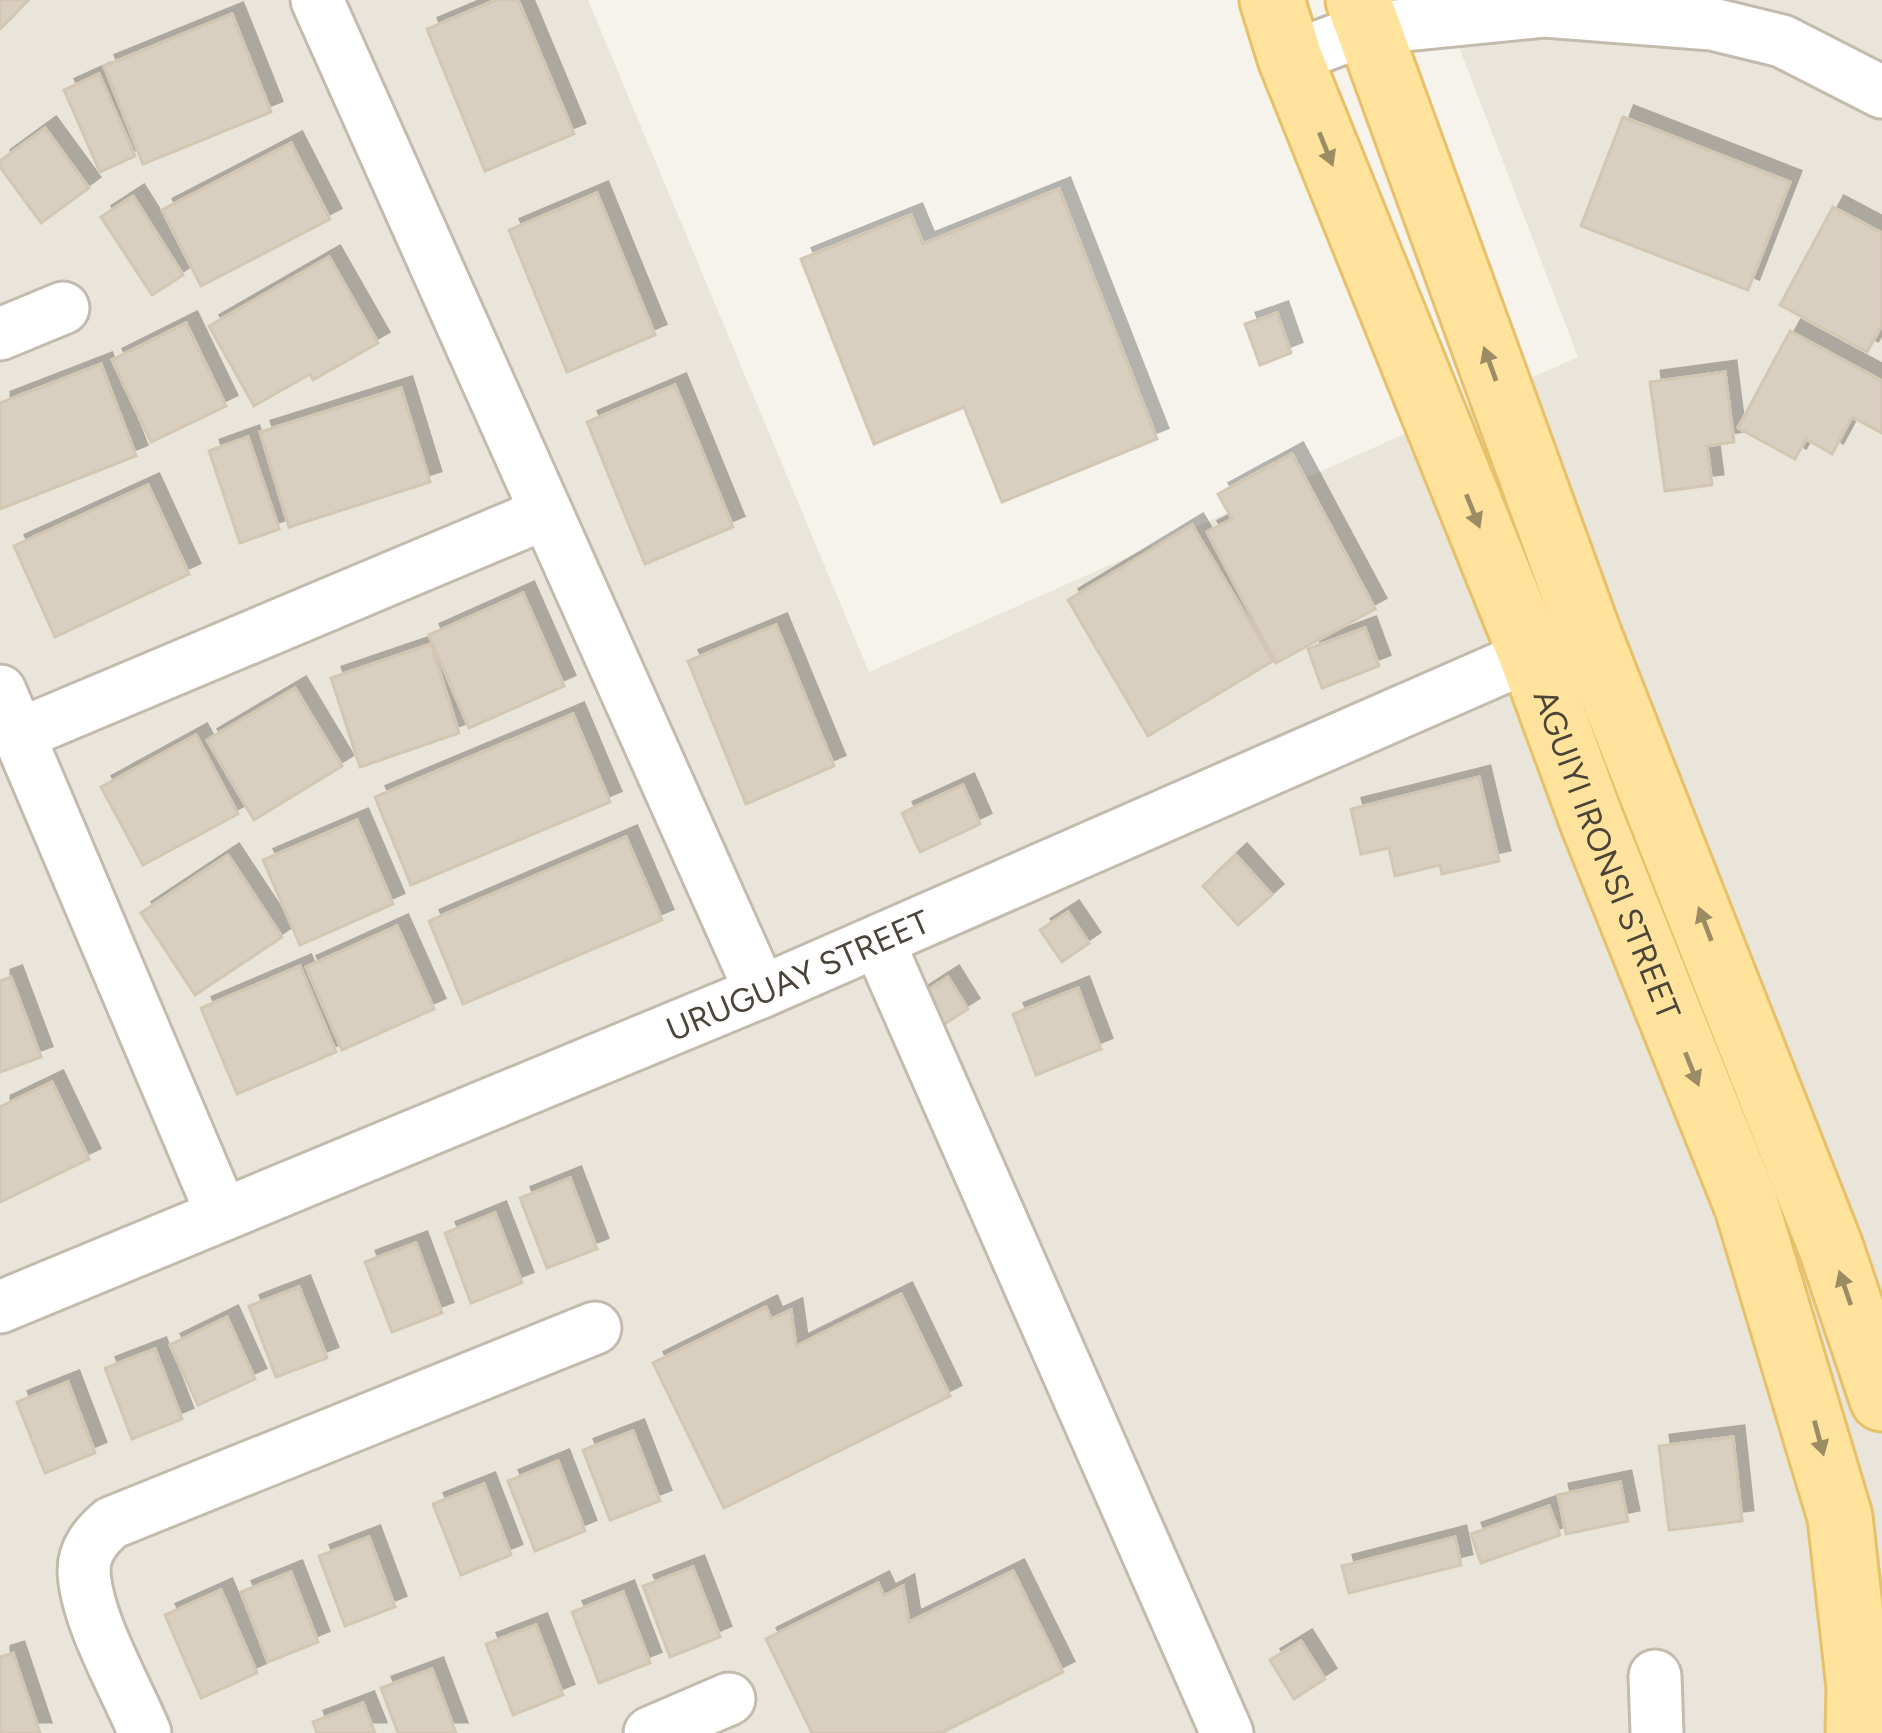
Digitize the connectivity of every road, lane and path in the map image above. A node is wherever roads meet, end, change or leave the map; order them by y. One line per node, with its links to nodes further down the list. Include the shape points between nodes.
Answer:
1 (317, 0): 8 (street)
2 (1720, 12): 3 (street); 5 (street)
3 (1362, 14): 4 (street); 9 (main road, AGUIYI IRONSI STREET, one-way to 3)
4 (1281, 29): 10 (main road, AGUIYI IRONSI STREET, one-way to 10)
5 (1882, 92)
6 (63, 308): 7 (street)
7 (0, 334)
8 (546, 512): 11 (street); 13 (street)
9 (1590, 637): 10 (street, URUGUAY STREET); 17 (main road, AGUIYI IRONSI STREET, one-way to 9, via 1832,1248)
10 (1531, 655): 12 (street, URUGUAY STREET); 24 (main road, AGUIYI IRONSI STREET, one-way to 24, via 1747,1208 1809,1402 1840,1516)
11 (9, 713): 14 (street)
12 (878, 941): 13 (street, URUGUAY STREET); 22 (street)
13 (761, 992): 14 (street, URUGUAY STREET)
14 (223, 1214): 15 (street, URUGUAY STREET)
15 (0, 1307)
16 (595, 1328): 20 (street, via 111,1523 92,1541 84,1569 94,1614)
17 (1882, 1399)
18 (1654, 1676): 23 (street)
19 (729, 1700): 21 (street)
20 (145, 1733)
21 (650, 1733)
22 (1227, 1733)
23 (1658, 1733)
24 (1858, 1733)

